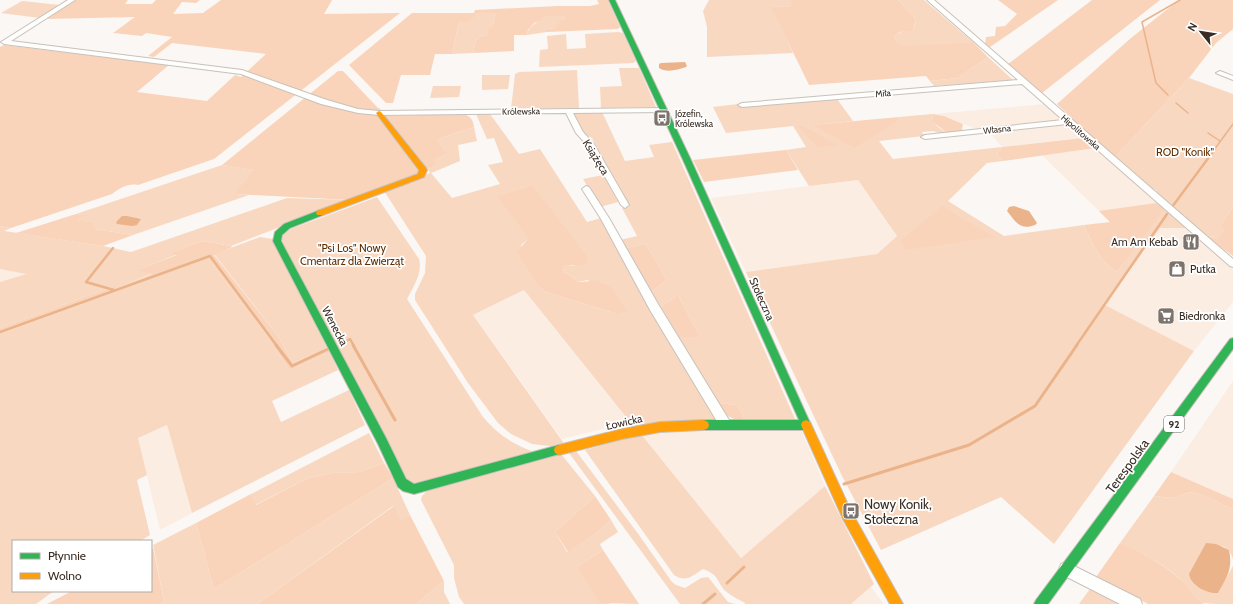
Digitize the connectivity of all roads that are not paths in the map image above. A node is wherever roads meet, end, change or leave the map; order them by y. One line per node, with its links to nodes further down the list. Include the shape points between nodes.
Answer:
1 (72, 0): 10 (street, Królewska, via 4,42 242,72 324,102 358,111)
2 (612, 0): 9 (street, Stołeczna)
3 (930, 0): 6 (street, Hipolitowska)
4 (1220, 73): 5 (street)
5 (1233, 78)
6 (1024, 82): 7 (street, Miła); 11 (street, Hipolitowska)
7 (742, 105)
8 (568, 110): 9 (street, Królewska); 10 (street, Królewska); 14 (street, Książęca)
9 (663, 110): 18 (street, Stołeczna)
10 (379, 113): 19 (street, Wenecka, via 423,170 422,175 287,226 281,229 277,241 402,483 414,489)
11 (1069, 122): 12 (street, Własna); 15 (street, Hipolitowska)
12 (925, 137)
13 (586, 189): 17 (street)
14 (625, 205)
15 (1233, 264)
16 (1233, 342): 20 (street, Terespolska / 92)
17 (725, 424): 18 (street, Łowicka); 19 (street, Łowicka, via 642,430)
18 (806, 425): 21 (street, Stołeczna, via 850,520)
19 (452, 480)
20 (1066, 569): 22 (street, Terespolska / 92); 23 (street)
21 (897, 604)
22 (1040, 604)
23 (1135, 604)

